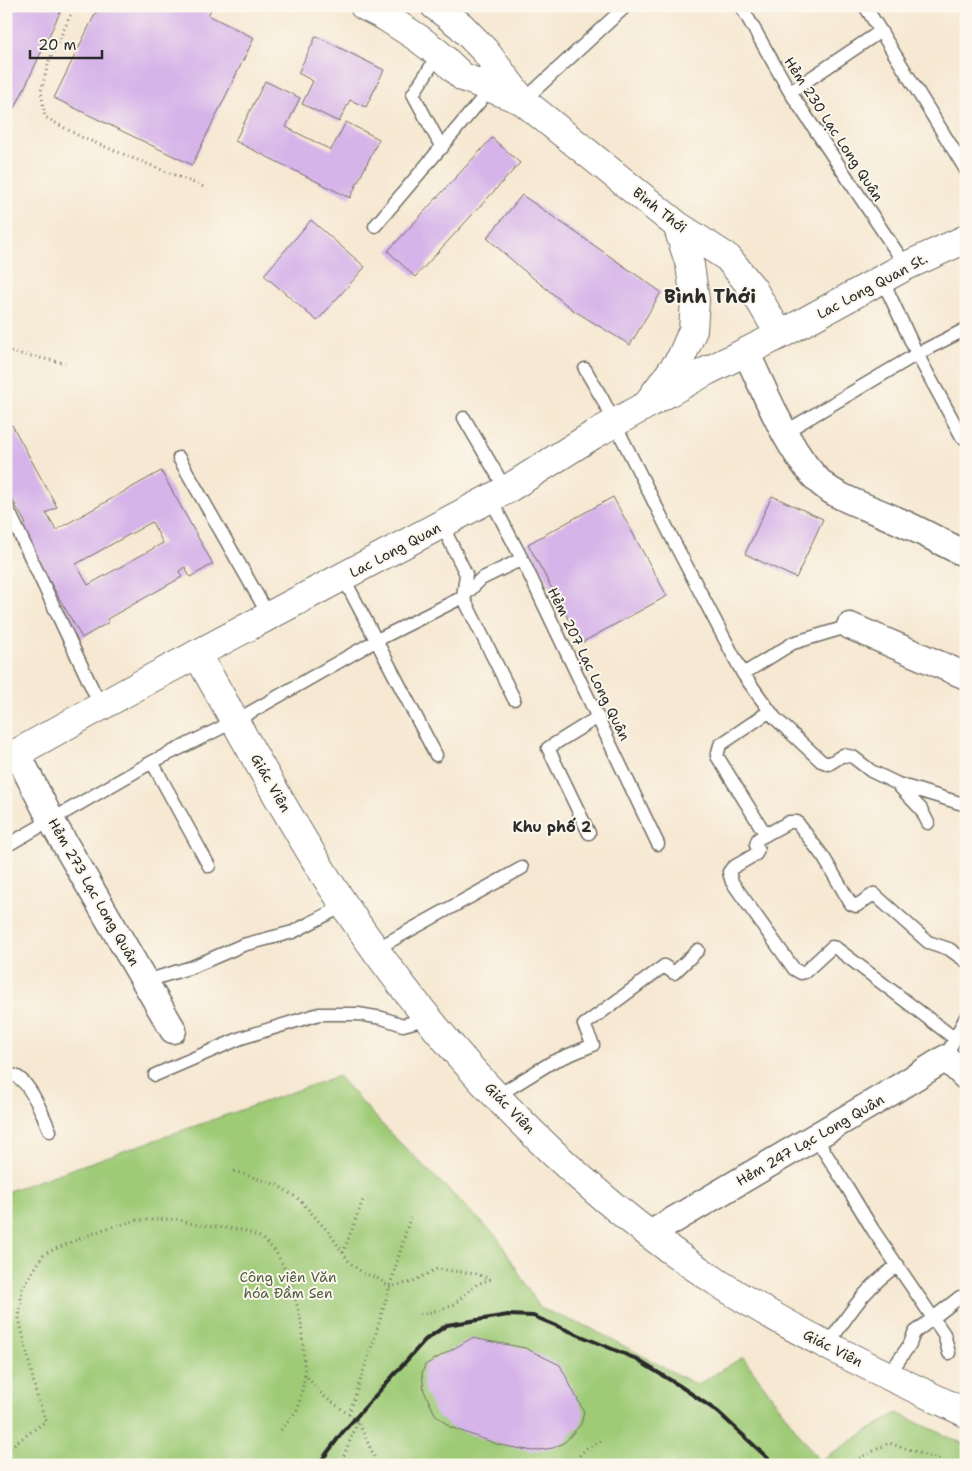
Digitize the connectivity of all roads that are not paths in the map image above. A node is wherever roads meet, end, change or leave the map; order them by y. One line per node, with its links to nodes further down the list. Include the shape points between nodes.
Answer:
1 (364, 6): 7 (main road, Bình Thới)
2 (435, 6): 10 (main road, Bình Thới, via 486,51)
3 (626, 6): 10 (lane)
4 (741, 6): 9 (lane, Hẻm 230 Lạc Long Quân)
5 (865, 6): 6 (lane)
6 (881, 31): 9 (lane); 12 (lane)
7 (439, 54): 8 (main road, Bình Thới, via 463,77); 11 (lane, via 413,94)
8 (492, 88): 10 (main road, Bình Thới); 11 (lane)
9 (790, 92): 16 (lane, Hẻm 230 Lạc Long Quân)
10 (522, 101): 13 (main road, Bình Thới)
11 (442, 148): 14 (lane)
12 (966, 170)
13 (676, 225): 19 (main road, Bình Thới, via 728,258 753,289); 23 (main road, via 690,265 695,300 693,330 681,358)
14 (376, 226)
15 (966, 239): 16 (main road, Lac Long Quan St.)
16 (906, 266): 17 (main road, Lac Long Quan St.)
17 (882, 279): 19 (main road, Lac Long Quan St.); 21 (lane)
18 (966, 329): 21 (lane)
19 (780, 335): 20 (main road, Lac Long Quan)
20 (746, 352): 23 (main road, Lac Long Quan); 26 (street)
21 (917, 354): 26 (lane); 27 (lane)
22 (585, 369): 25 (lane)
23 (645, 406): 25 (main road, Lac Long Quan)
24 (464, 418): 29 (lane, Hẻm 207 Lạc Long Quân)
25 (614, 423): 29 (main road, Lac Long Quan); 40 (lane)
26 (785, 432): 32 (street, via 823,485)
27 (966, 439)
28 (179, 458): 36 (lane)
29 (498, 494): 31 (main road, Lac Long Quan); 33 (lane, Hẻm 207 Lạc Long Quân)
30 (6, 505): 43 (lane)
31 (442, 525): 34 (main road, Lac Long Quan); 35 (lane, via 466,574)
32 (966, 554)
33 (522, 559): 35 (lane, via 481,579); 45 (lane, Hẻm 207 Lạc Long Quân)
34 (343, 577): 36 (main road, Lac Long Quan); 38 (lane)
35 (463, 597): 38 (lane); 42 (lane)
36 (269, 616): 39 (main road, Lac Long Quan)
37 (850, 626): 40 (lane, via 793,643); 41 (street)
38 (376, 640): 46 (lane); 47 (lane)
39 (197, 654): 43 (main road, Lac Long Quan); 46 (main road, Giác Viên)
40 (744, 674): 44 (lane)
41 (966, 676)
42 (514, 699)
43 (101, 707): 48 (main road, Lac Long Quan)
44 (770, 712): 50 (lane, via 822,761 829,764 843,755 853,757); 55 (lane, via 720,745 718,756)
45 (598, 717): 54 (lane, via 548,748); 56 (lane, Hẻm 207 Lạc Long Quân)
46 (235, 721): 49 (lane); 60 (main road, Giác Viên)
47 (436, 755)
48 (12, 756): 52 (street, Hẻm 273 Lạc Long Quân)
49 (152, 762): 52 (lane); 58 (lane)
50 (898, 784): 51 (lane); 53 (lane, via 921,809)
51 (966, 805)
52 (51, 820): 57 (lane); 64 (street, Hẻm 273 Lạc Long Quân)
53 (928, 823)
54 (589, 833)
55 (766, 835): 63 (lane, via 789,822 797,822 824,858 851,904 856,906 874,894 928,942 949,949); 68 (lane, via 758,839 756,854 732,868 729,876 794,969 805,972 827,950 836,948)
56 (658, 844)
57 (6, 846)
58 (209, 866)
59 (522, 868): 61 (lane)
60 (345, 905): 61 (main road, Giác Viên); 64 (lane, via 293,932 244,945 192,967)
61 (376, 949): 66 (main road, Giác Viên)
62 (698, 950): 72 (lane, via 674,973 664,966 584,1025 592,1045 552,1062)
63 (966, 961)
64 (146, 981): 67 (street, Hẻm 273 Lạc Long Quân)
65 (966, 1017): 68 (lane)
66 (429, 1018): 69 (lane, via 403,1025 358,1014 319,1014 241,1038); 72 (main road, Giác Viên)
67 (173, 1030)
68 (950, 1048): 71 (street); 74 (street, Hẻm 247 Lạc Long Quân)
69 (154, 1075)
70 (6, 1076): 73 (lane, via 18,1076 27,1085)
71 (966, 1077)
72 (497, 1096): 75 (main road, Giác Viên, via 582,1178)
73 (50, 1131)
74 (815, 1137): 75 (street, Hẻm 247 Lạc Long Quân); 76 (lane)
75 (650, 1234): 79 (main road, Giác Viên, via 718,1283)
76 (898, 1265): 78 (lane); 79 (lane, via 858,1301)
77 (960, 1297): 78 (lane)
78 (934, 1318): 80 (lane, via 944,1334); 81 (lane, via 914,1333)
79 (827, 1346): 81 (main road, Giác Viên)
80 (949, 1353)
81 (888, 1376): 82 (main road, Giác Viên)
82 (966, 1412)

